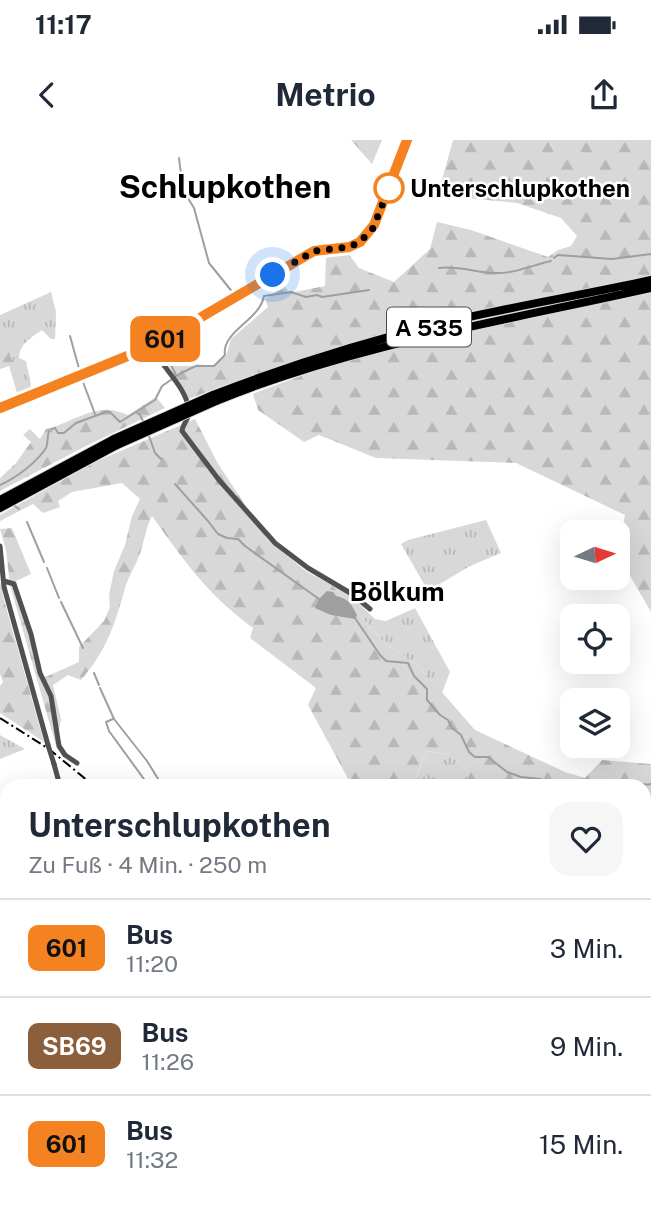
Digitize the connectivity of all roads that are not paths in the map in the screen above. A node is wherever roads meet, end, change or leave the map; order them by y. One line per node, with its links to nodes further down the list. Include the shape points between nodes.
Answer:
1 (407, 140): 4 (main road, via 374,225 364,239 349,247 314,251)
2 (651, 280): 5 (highway, A 535, via 394,336 299,364)
3 (651, 288): 5 (highway, A 535, via 368,350)
4 (152, 346): 6 (main road); 12 (street, via 189,410 182,431 219,480 279,547)
5 (215, 398): 7 (highway, A 535, bridge)
6 (0, 408)
7 (61, 470): 8 (highway, A 535); 9 (highway, A 535)
8 (0, 500)
9 (0, 508)
10 (0, 546): 11 (street)
11 (4, 581): 13 (street, via 14,584 32,634 40,673 51,696 59,746); 14 (street, bridge)
12 (370, 608)
13 (77, 763)
14 (58, 779)

